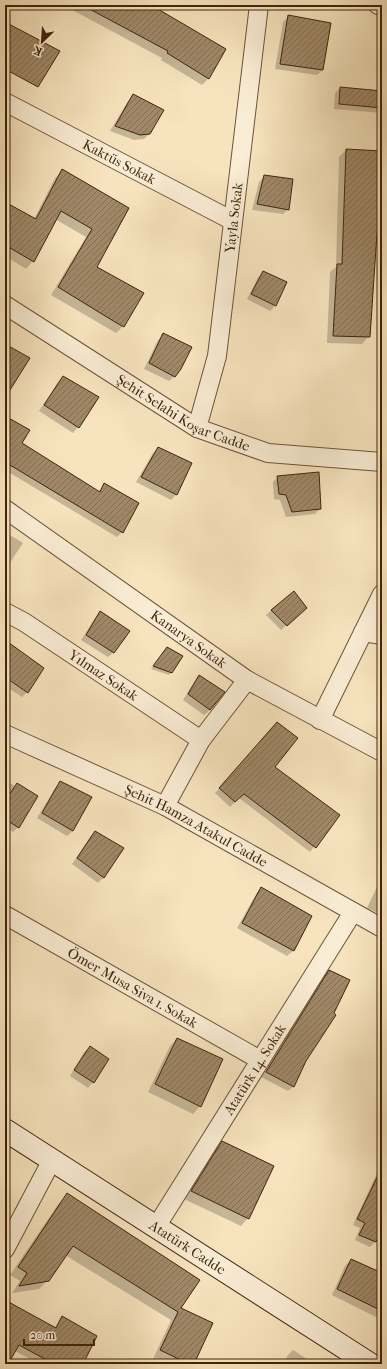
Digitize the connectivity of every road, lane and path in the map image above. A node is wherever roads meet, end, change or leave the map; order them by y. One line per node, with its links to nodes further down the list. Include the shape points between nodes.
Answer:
1 (259, 5): 5 (street, Yayla Sokak)
2 (378, 5): 3 (street)
3 (382, 6)
4 (5, 102): 5 (street, Kaktüs Sokak)
5 (233, 221): 7 (street, Yayla Sokak, via 217,356)
6 (5, 304): 7 (street, Şehit Selahi Koşar Cadde)
7 (197, 428): 8 (street, Şehit Selahi Koşar Cadde, via 268,453)
8 (382, 462)
9 (5, 509): 14 (street, Kanarya Sokak)
10 (382, 594): 12 (street)
11 (5, 612): 17 (street, Yılmaz Sokak, via 24,622)
12 (363, 632): 13 (street); 15 (street)
13 (382, 635)
14 (246, 680): 15 (street, Kanarya Sokak); 17 (street)
15 (320, 720): 18 (street, Kanarya Sokak)
16 (5, 734): 19 (street, Şehit Hamza Atakul Cadde)
17 (201, 740): 19 (street)
18 (382, 752)
19 (165, 806): 20 (street, Şehit Hamza Atakul Cadde)
20 (353, 912): 22 (street, Şehit Hamza Atakul Cadde); 23 (street, Atatürk 14. Sokak)
21 (5, 915): 23 (street, Ömer Musa Siva 1. Sokak)
22 (382, 928)
23 (260, 1060): 26 (street, Atatürk 14. Sokak)
24 (5, 1130): 25 (main road, Atatürk Cadde)
25 (52, 1160): 26 (main road, Atatürk Cadde); 27 (street)
26 (156, 1227): 28 (main road, Atatürk Cadde)
27 (5, 1249)
28 (370, 1364)

